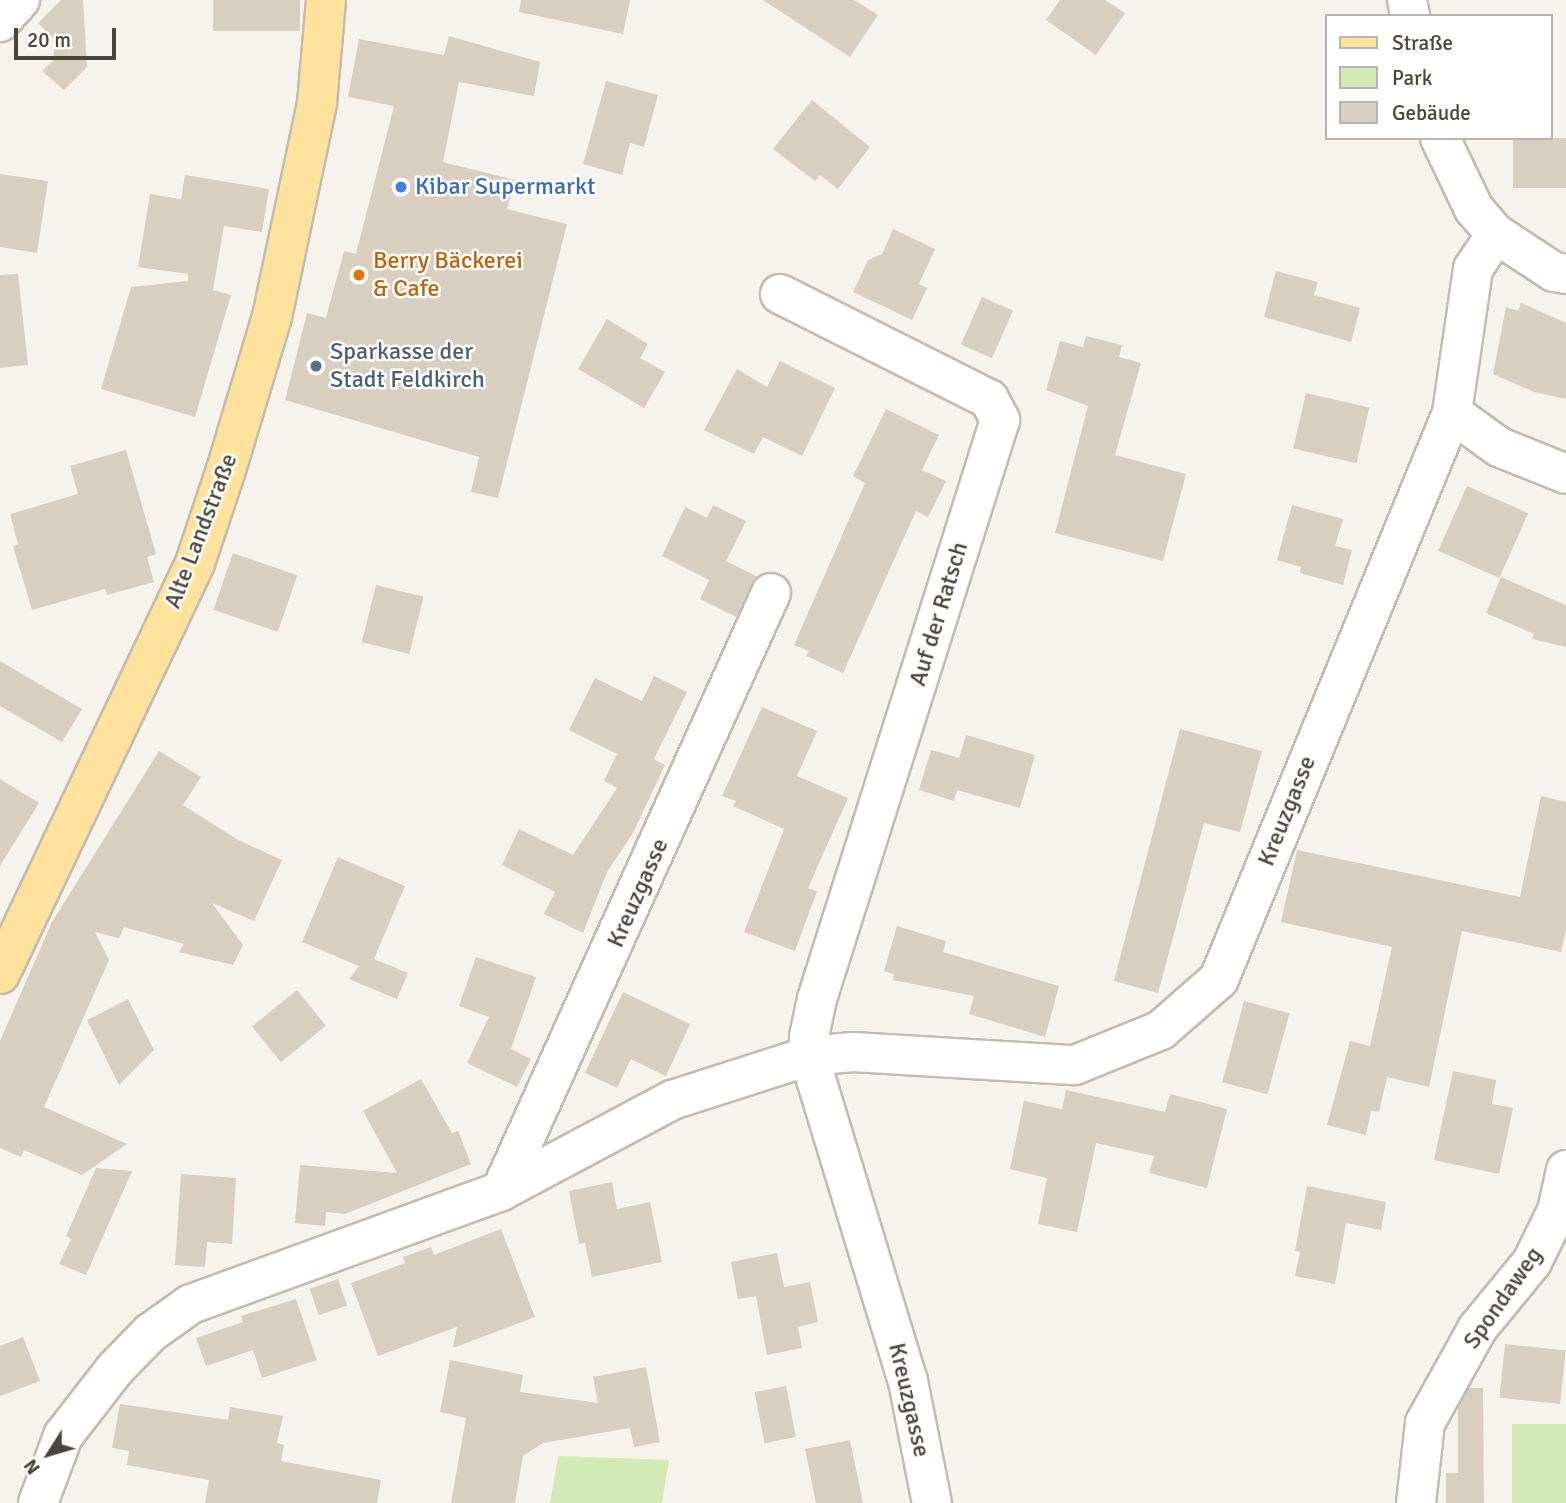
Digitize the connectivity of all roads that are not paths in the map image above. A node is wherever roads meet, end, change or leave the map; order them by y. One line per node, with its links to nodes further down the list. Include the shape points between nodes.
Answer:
1 (20, 0): 3 (street)
2 (326, 0): 11 (main road, Alte Landstraße, via 317,103 272,317 195,563)
3 (0, 22)
4 (1441, 140): 5 (street, via 1474,209)
5 (1496, 234): 6 (street, via 1553,272); 8 (street, Kreuzgasse, via 1473,269)
6 (1566, 275)
7 (780, 294): 12 (street, Auf der Ratsch, via 989,400 1000,420 817,999)
8 (1452, 413): 9 (street, via 1499,447); 12 (street, Kreuzgasse, via 1219,979 1161,1030 1075,1065 853,1052)
9 (1566, 474)
10 (771, 593): 14 (street, Kreuzgasse)
11 (0, 974)
12 (809, 1056): 14 (street, Kreuzgasse, via 672,1100); 16 (street, Kreuzgasse, via 889,1315)
13 (1566, 1170): 17 (street, Spondaweg, via 1557,1211 1532,1262 1477,1329 1425,1423)
14 (501, 1191): 15 (street, Kreuzgasse, via 191,1304 150,1333 107,1378 63,1436)
15 (38, 1503)
16 (932, 1503)
17 (1416, 1503)

